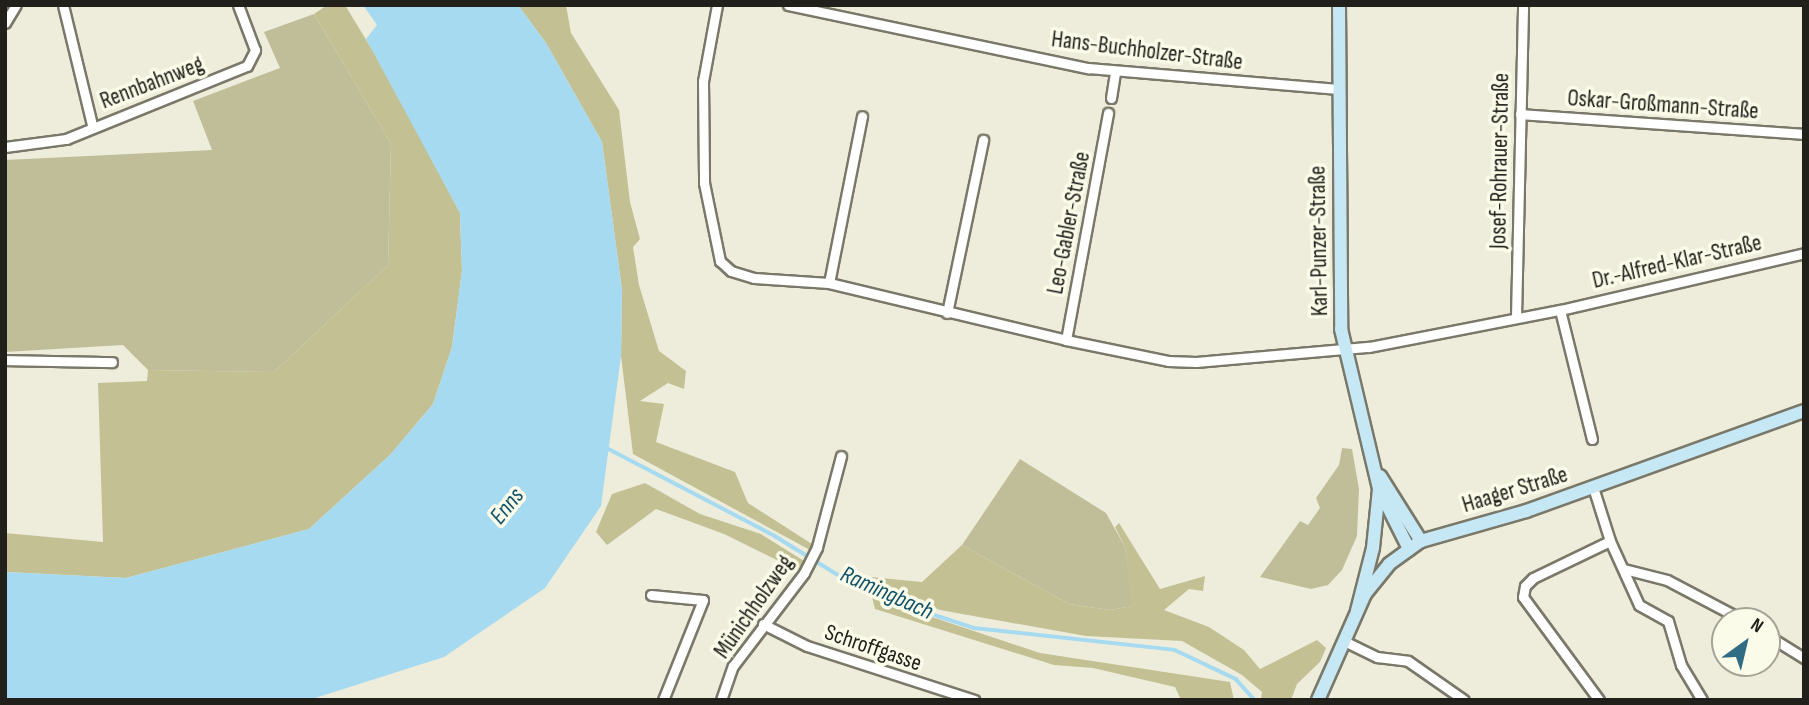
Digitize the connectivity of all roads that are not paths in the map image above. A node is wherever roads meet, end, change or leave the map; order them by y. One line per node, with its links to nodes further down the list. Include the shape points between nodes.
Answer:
1 (16, 5): 8 (street)
2 (63, 5): 15 (street)
3 (238, 5): 15 (street, Rennbahnweg, via 255,50 247,66)
4 (717, 5): 20 (street, via 703,81 702,124 704,183 720,261 731,271 754,278)
5 (788, 5): 9 (street, Hans-Buchholzer-Straße)
6 (1339, 5): 10 (street, Karl-Punzer-Straße)
7 (1523, 5): 13 (street, Josef-Rohrauer-Straße)
8 (5, 23)
9 (1115, 72): 10 (street, Hans-Buchholzer-Straße); 11 (street)
10 (1338, 89): 25 (street, Karl-Punzer-Straße, via 1340,309)
11 (1111, 98)
12 (1108, 113): 24 (street, Leo-Gabler-Straße)
13 (1520, 114): 16 (street, Oskar-Großmann-Straße); 23 (street, Josef-Rohrauer-Straße)
14 (862, 116): 20 (street)
15 (92, 125): 18 (street, Rennbahnweg, via 46,144)
16 (1804, 134)
17 (983, 140): 22 (street)
18 (5, 147)
19 (1804, 253): 21 (street, Dr.-Alfred-Klar-Straße)
20 (829, 283): 22 (street)
21 (1560, 310): 23 (street, Dr.-Alfred-Klar-Straße); 29 (street)
22 (947, 313): 24 (street)
23 (1517, 317): 25 (street, Dr.-Alfred-Klar-Straße)
24 (1066, 340): 25 (street, via 1168,361)
25 (1346, 351): 31 (street, Karl-Punzer-Straße)
26 (5, 360): 27 (street)
27 (112, 362)
28 (1804, 411): 32 (street, Haager Straße)
29 (1592, 439)
30 (841, 456): 41 (street, Münichholzweg, via 817,547 804,573)
31 (1377, 471): 33 (street, Karl-Punzer-Straße); 34 (street, Karl-Punzer-Straße)
32 (1593, 487): 34 (street, Haager Straße); 35 (street)
33 (1379, 489): 36 (street, Karl-Punzer-Straße); 40 (street, Karl-Punzer-Straße, via 1373,548)
34 (1421, 541): 36 (street, Haager Straße)
35 (1609, 541): 37 (street); 50 (street, via 1533,578 1523,597)
36 (1409, 549): 40 (street, Haager Straße, via 1375,579)
37 (1624, 569): 39 (street, via 1667,580); 51 (street, via 1639,605 1668,621 1681,665)
38 (651, 595): 45 (street, via 703,600)
39 (1718, 607)
40 (1357, 611): 42 (street, Haager Straße)
41 (763, 624): 46 (street, Münichholzweg, via 733,666); 47 (street, Schroffgasse, via 807,646)
42 (1344, 640): 48 (street, Haager Straße); 49 (street, via 1377,657 1408,661)
43 (1781, 644): 44 (street)
44 (1804, 658)
45 (663, 700)
46 (721, 700)
47 (974, 700)
48 (1318, 700)
49 (1464, 700)
50 (1599, 700)
51 (1702, 700)

